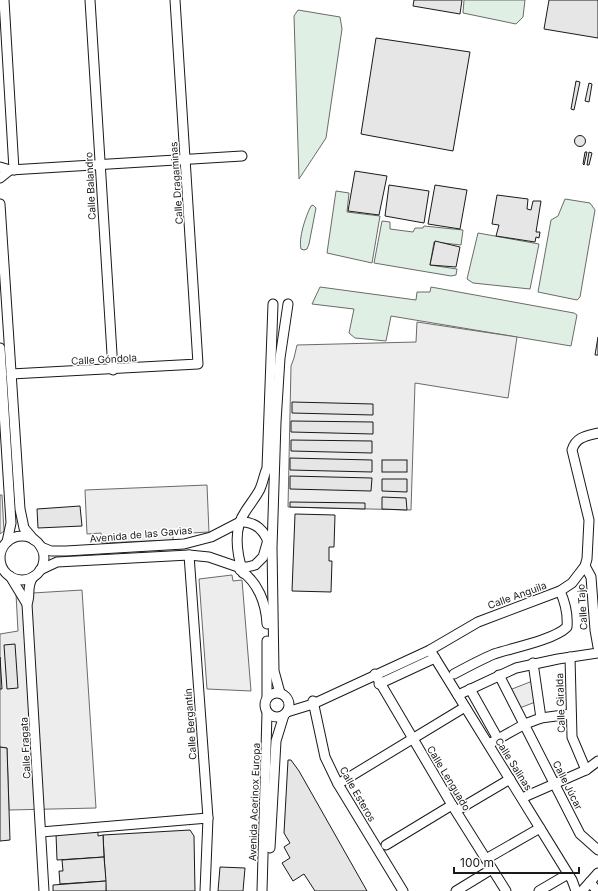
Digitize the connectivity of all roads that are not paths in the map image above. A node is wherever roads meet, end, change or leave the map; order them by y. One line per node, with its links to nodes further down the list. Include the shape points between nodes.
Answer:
1 (4, 0): 8 (street)
2 (90, 0): 6 (street, Calle Balandro)
3 (175, 0): 5 (street, Calle Dragaminas)
4 (242, 156): 5 (street)
5 (185, 159): 6 (street); 14 (street, Calle Dragaminas)
6 (100, 165): 8 (street); 15 (street, Calle Balandro)
7 (0, 167): 8 (street)
8 (12, 170): 9 (street)
9 (0, 178)
10 (0, 204): 16 (street)
11 (273, 304): 20 (street, via 267,468 260,488)
12 (288, 304): 18 (street, via 280,358)
13 (0, 348): 23 (street, via 11,523)
14 (198, 364): 15 (street, Calle Góndola)
15 (113, 370): 16 (street, Calle Góndola)
16 (11, 374): 21 (street, via 21,522)
17 (598, 433): 19 (street, Calle Anguila, via 577,440 571,455 587,507)
18 (274, 477): 22 (street, via 269,502); 35 (street)
19 (594, 521): 27 (street, Calle Anguila)
20 (240, 522): 22 (street, via 256,526 263,531); 24 (street, Avenida de las Gavias, via 211,538 184,544 66,551 51,551); 30 (street, via 237,537)
21 (34, 540): 23 (street, via 20,536); 24 (street)
22 (268, 540): 30 (street, via 265,554 260,561); 35 (street, via 268,587)
23 (7, 542): 25 (street)
24 (41, 547): 29 (street, via 44,561)
25 (1, 551): 28 (street)
26 (189, 555): 29 (street, via 57,562); 30 (street, via 209,558); 68 (street, Calle Bergantín)
27 (585, 566): 33 (street, Calle Anguila, via 572,583); 36 (street, Calle Tajo, via 591,577)
28 (2, 569): 31 (street)
29 (40, 570): 32 (street)
30 (242, 570): 49 (street, via 262,597 266,613)
31 (10, 576): 32 (street, via 24,580); 34 (street, Calle Fragata)
32 (33, 577): 34 (street, Calle Fragata)
33 (560, 591): 37 (street, Calle Anguila, via 478,622); 43 (street, via 564,599 567,627 549,637 493,655)
34 (27, 604): 70 (street, Calle Fragata)
35 (273, 609): 47 (street, via 274,671)
36 (598, 647)
37 (430, 650): 40 (street, Calle Salinas); 42 (street, Calle Anguila)
38 (598, 653): 39 (street)
39 (570, 657): 41 (street); 55 (street, Calle Giralda)
40 (435, 658): 45 (street); 48 (street, Calle Salinas)
41 (533, 664): 44 (street); 56 (street)
42 (375, 674): 45 (street, Calle Lenguado); 51 (street, Calle Anguila)
43 (454, 674)
44 (499, 675): 46 (street); 57 (street, Calle Júcar)
45 (379, 684): 58 (street, Calle Lenguado)
46 (470, 689): 48 (street); 59 (street)
47 (280, 693): 49 (street, via 273,693); 50 (street)
48 (458, 695): 52 (street, Calle Salinas)
49 (267, 697): 53 (street, via 264,703)
50 (288, 699): 51 (street, Calle Anguila, via 299,703); 54 (street)
51 (313, 702): 54 (street, Calle Anguila); 65 (street, Calle Esteros, via 325,757)
52 (465, 707): 58 (street); 60 (street, Calle Salinas)
53 (267, 713): 54 (street, via 275,718); 80 (street, Avenida Acerinox Europa)
54 (286, 714): 81 (street, Avenida Acerinox Europa, via 276,741)
55 (571, 714): 56 (street); 62 (street, Calle Giralda, via 572,737)
56 (541, 718): 57 (street)
57 (525, 724): 59 (street); 64 (street, Calle Júcar)
58 (413, 739): 65 (street); 67 (street, Calle Lenguado)
59 (498, 740): 60 (street)
60 (488, 744): 63 (street, Calle Salinas)
61 (598, 761): 62 (street)
62 (586, 770): 64 (street)
63 (510, 779): 66 (street, Calle Salinas); 67 (street)
64 (555, 783): 66 (street); 72 (street, Calle Júcar, via 580,834)
65 (338, 784): 82 (street, Calle Esteros)
66 (522, 798): 69 (street, Calle Salinas)
67 (454, 808): 71 (street); 73 (street, Calle Lenguado)
68 (208, 818): 70 (street); 79 (street, Calle Bergantín)
69 (540, 828): 73 (street); 76 (street, Calle Salinas)
70 (41, 832): 78 (street, Calle Fragata)
71 (386, 845)
72 (598, 850)
73 (486, 859): 74 (street, Calle Lenguado)
74 (492, 869): 83 (street); 84 (street, Calle Lenguado)
75 (598, 873): 77 (street)
76 (568, 874): 85 (street); 86 (street, Calle Salinas)
77 (590, 882): 87 (street); 88 (street)
78 (44, 891)
79 (205, 891)
80 (262, 891)
81 (268, 891)
82 (403, 891)
83 (456, 891)
84 (506, 891)
85 (539, 891)
86 (576, 891)
87 (582, 891)
88 (597, 891)

